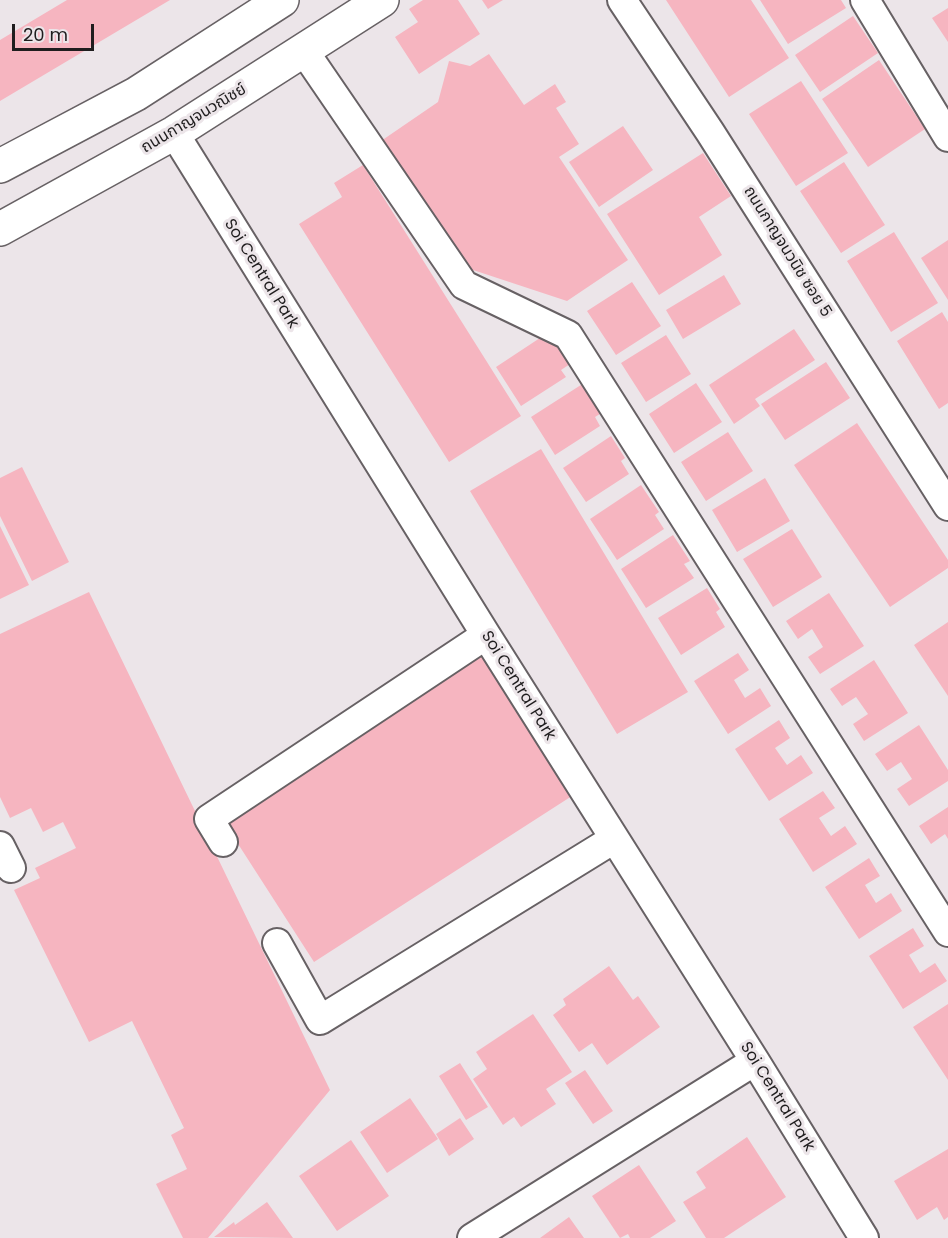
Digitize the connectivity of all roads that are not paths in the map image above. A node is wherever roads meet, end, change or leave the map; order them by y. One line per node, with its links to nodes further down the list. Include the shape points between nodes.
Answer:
1 (282, 0): 8 (main road, via 136,94)
2 (382, 0): 5 (main road, ถนนกาญจนวณิชย์)
3 (622, 0): 10 (street, ถนนกาญจนวนิช ซอย 5)
4 (865, 0): 7 (street)
5 (304, 51): 6 (main road, ถนนกาญจนวณิชย์); 14 (street, via 464,285 568,335)
6 (174, 133): 9 (main road, ถนนกาญจนวณิชย์); 11 (street, Soi Central Park)
7 (948, 137)
8 (0, 166)
9 (0, 229)
10 (948, 506)
11 (486, 635): 12 (street, Soi Central Park); 13 (street, via 209,819)
12 (614, 839): 15 (street, via 320,1020); 16 (street, Soi Central Park)
13 (223, 842)
14 (948, 932)
15 (277, 943)
16 (755, 1061): 17 (street); 18 (street, Soi Central Park)
17 (472, 1238)
18 (864, 1238)

